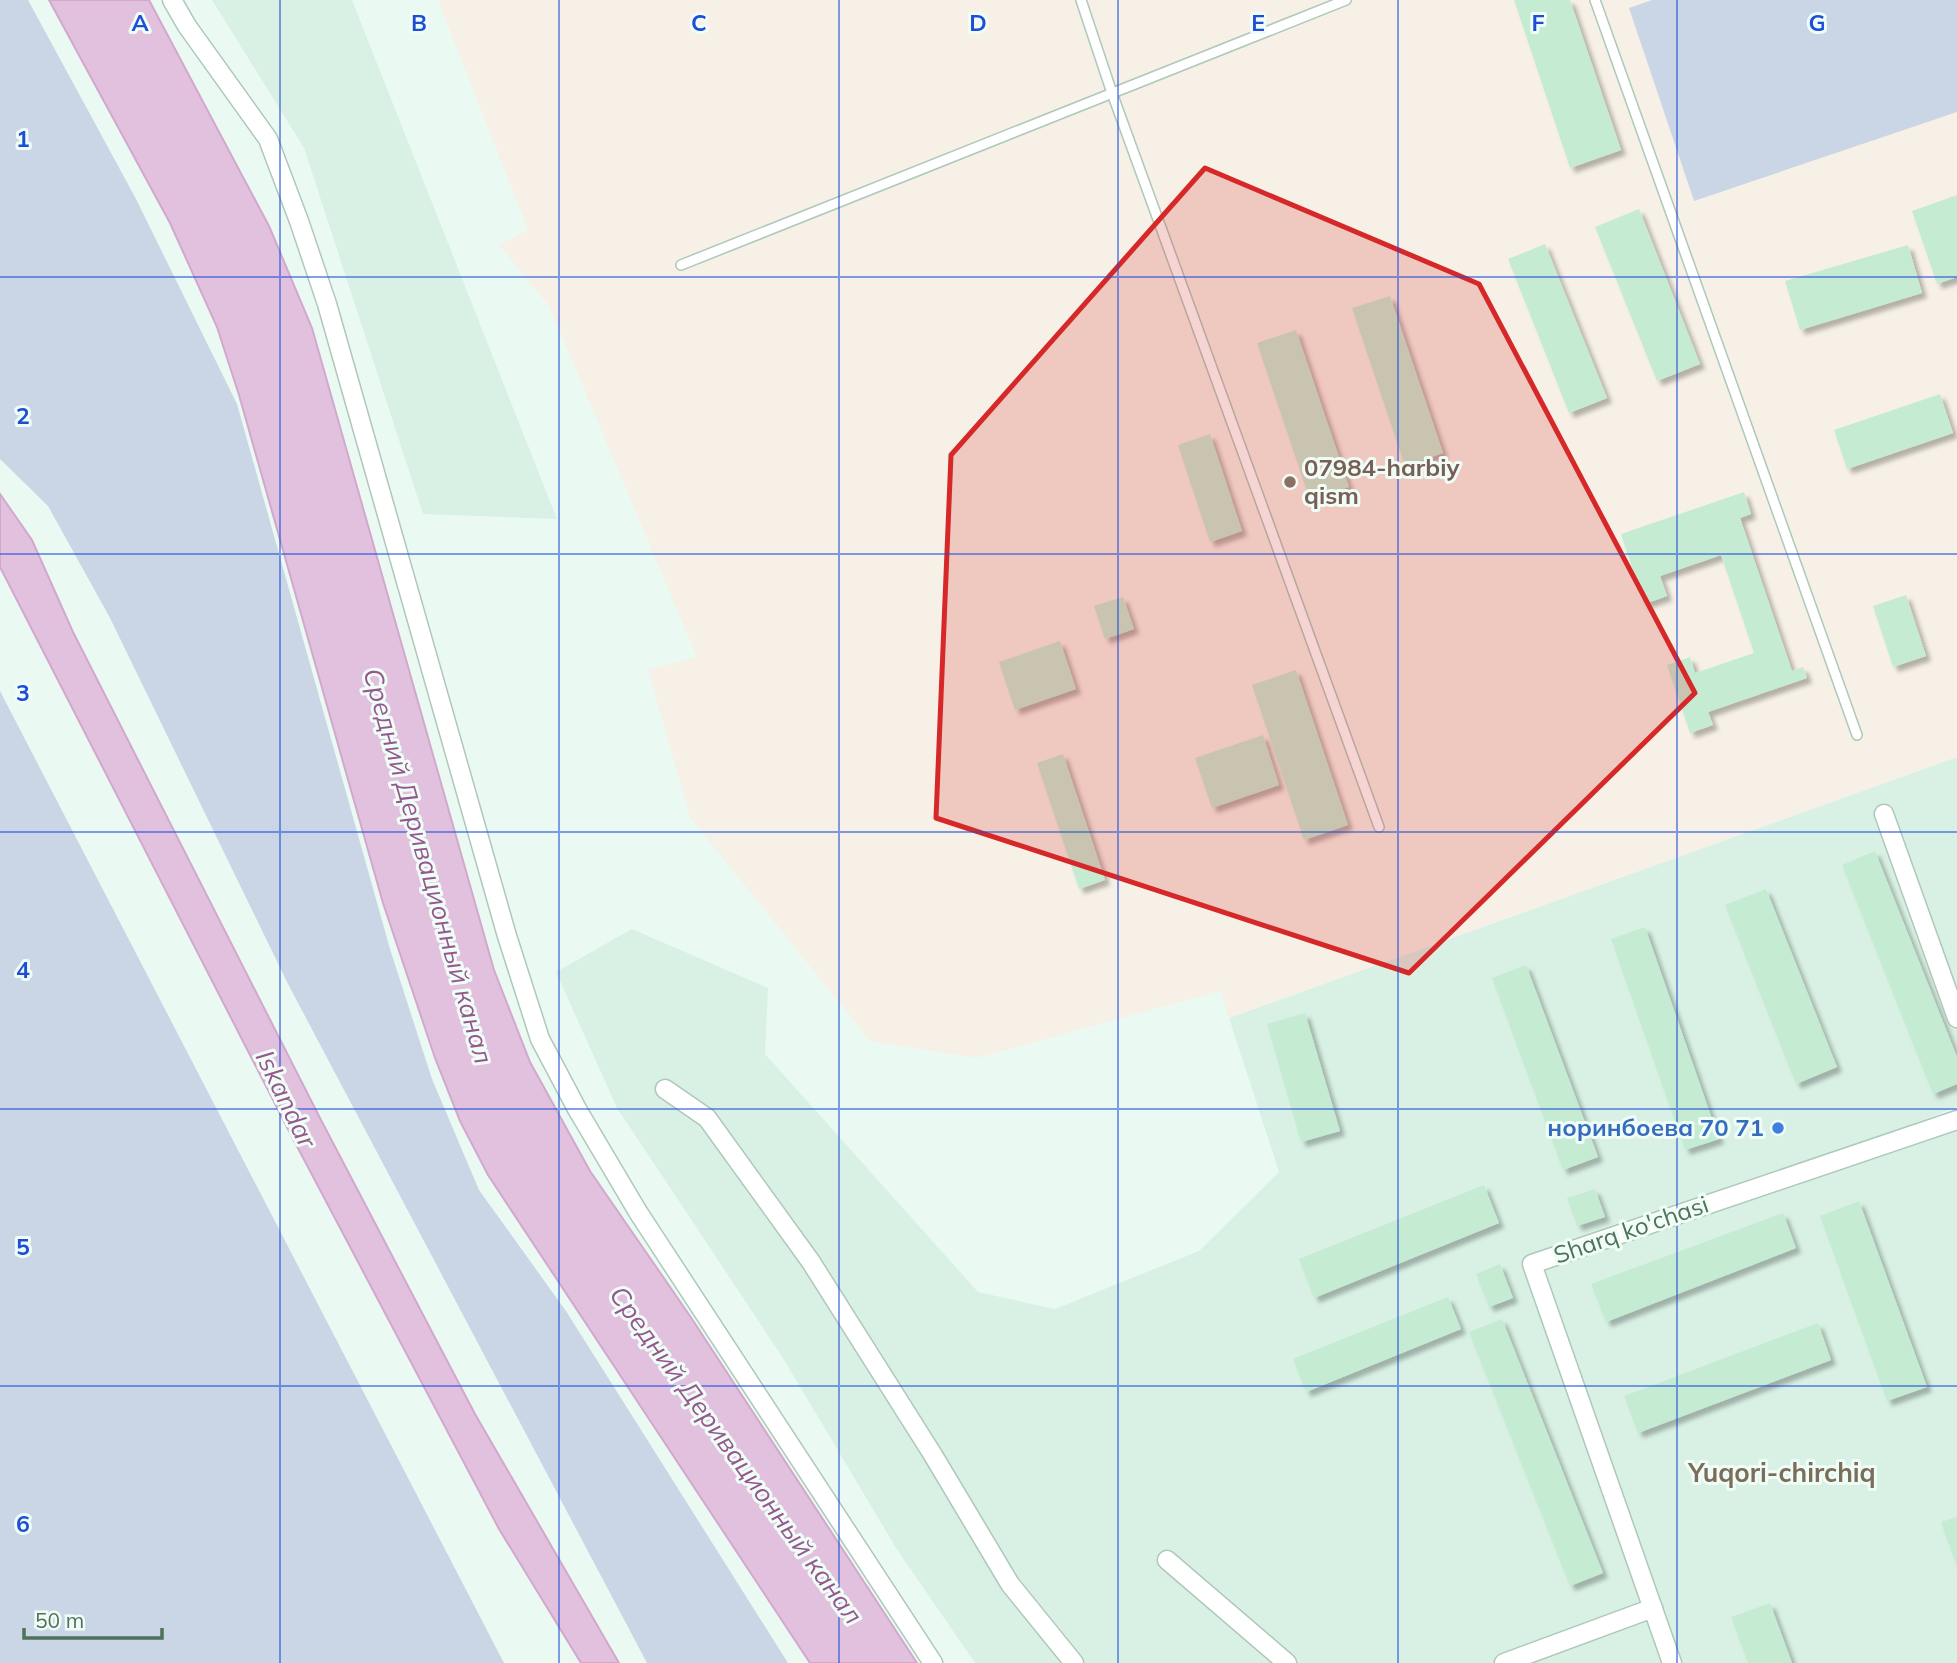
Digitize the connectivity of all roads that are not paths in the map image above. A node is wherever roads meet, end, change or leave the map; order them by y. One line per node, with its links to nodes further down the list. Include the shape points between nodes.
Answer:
1 (172, 0): 15 (street, via 268,139 299,221 540,1039 638,1212)
2 (1081, 0): 5 (lane)
3 (1346, 0): 5 (lane)
4 (1595, 0): 7 (lane)
5 (1112, 93): 6 (lane); 9 (lane)
6 (681, 265)
7 (1857, 735)
8 (1885, 814): 10 (street)
9 (1379, 827)
10 (1957, 1018)
11 (664, 1089): 16 (street, via 707,1118 810,1262 1010,1584)
12 (1957, 1120): 14 (street, Sharq ko'chasi, via 1532,1264)
13 (1167, 1560): 17 (street)
14 (1653, 1608): 18 (street); 19 (street, Sharq ko'chasi)
15 (933, 1663)
16 (1074, 1663)
17 (1287, 1663)
18 (1504, 1663)
19 (1672, 1663)

